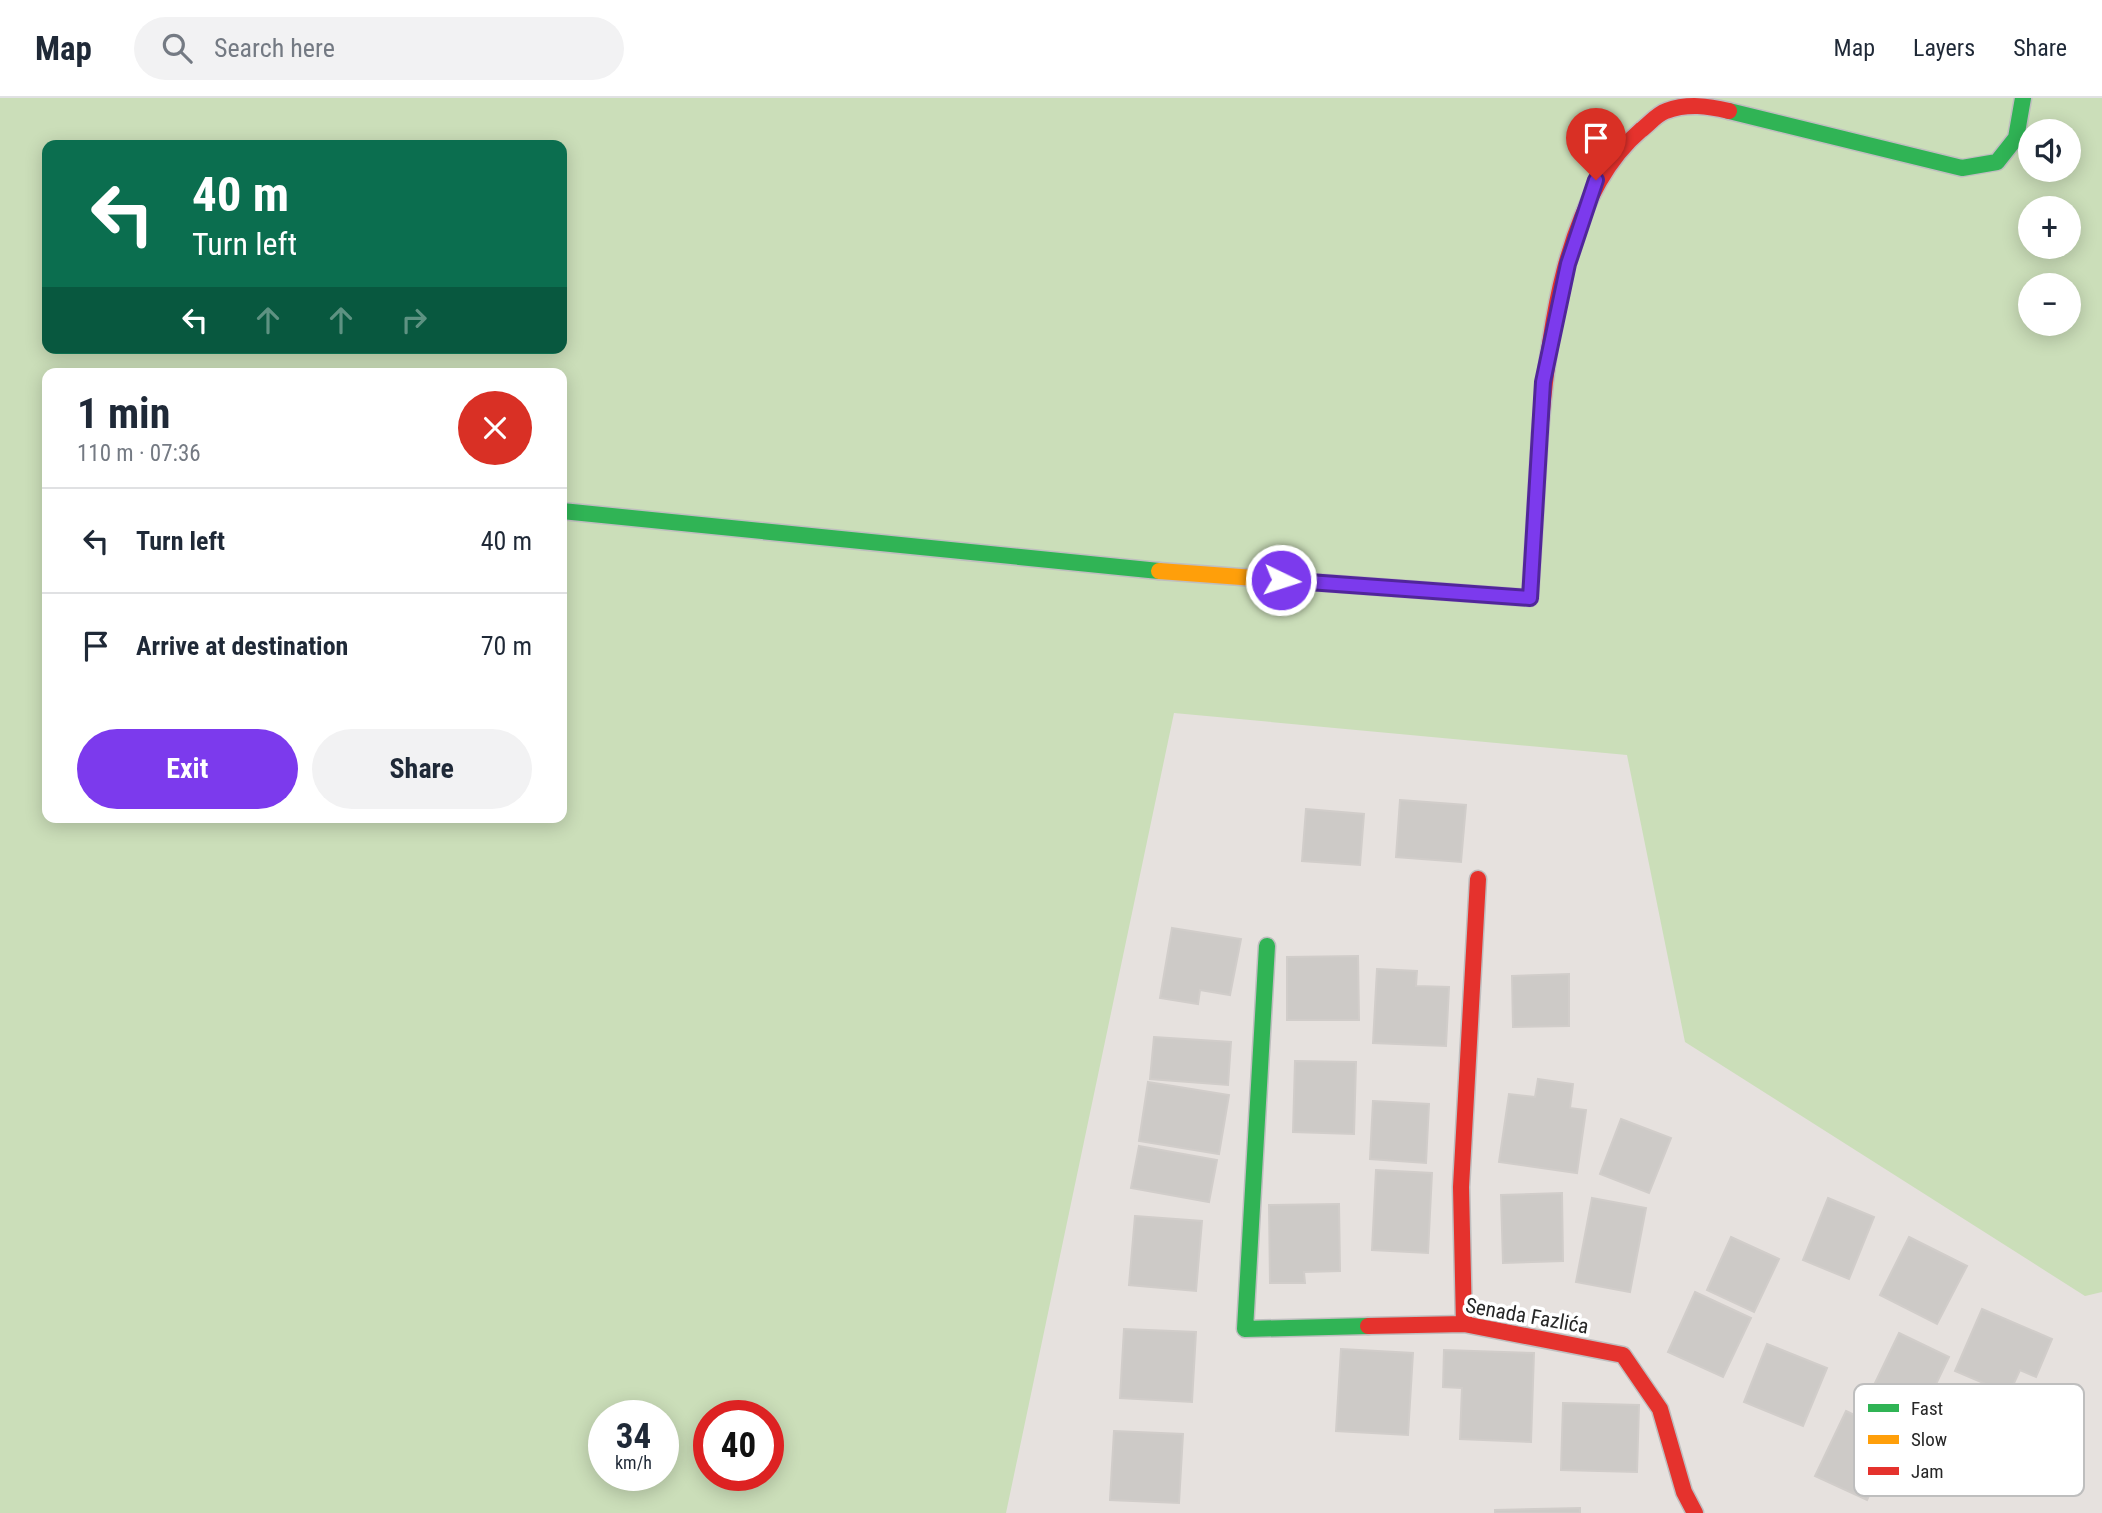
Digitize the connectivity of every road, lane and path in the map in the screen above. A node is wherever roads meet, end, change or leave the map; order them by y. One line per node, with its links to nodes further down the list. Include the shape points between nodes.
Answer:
1 (2023, 98): 2 (street, via 2016,138 1997,162 1962,168 1703,105 1662,112 1633,133 1596,180 1568,264 1543,382 1530,598 1115,568)
2 (567, 512)
3 (1478, 880): 5 (street, via 1461,1187)
4 (1267, 947): 5 (street, Senada Fazlića, via 1245,1329)
5 (1464, 1324): 6 (street, Senada Fazlića, via 1623,1355 1654,1395 1681,1491)
6 (1695, 1513)

